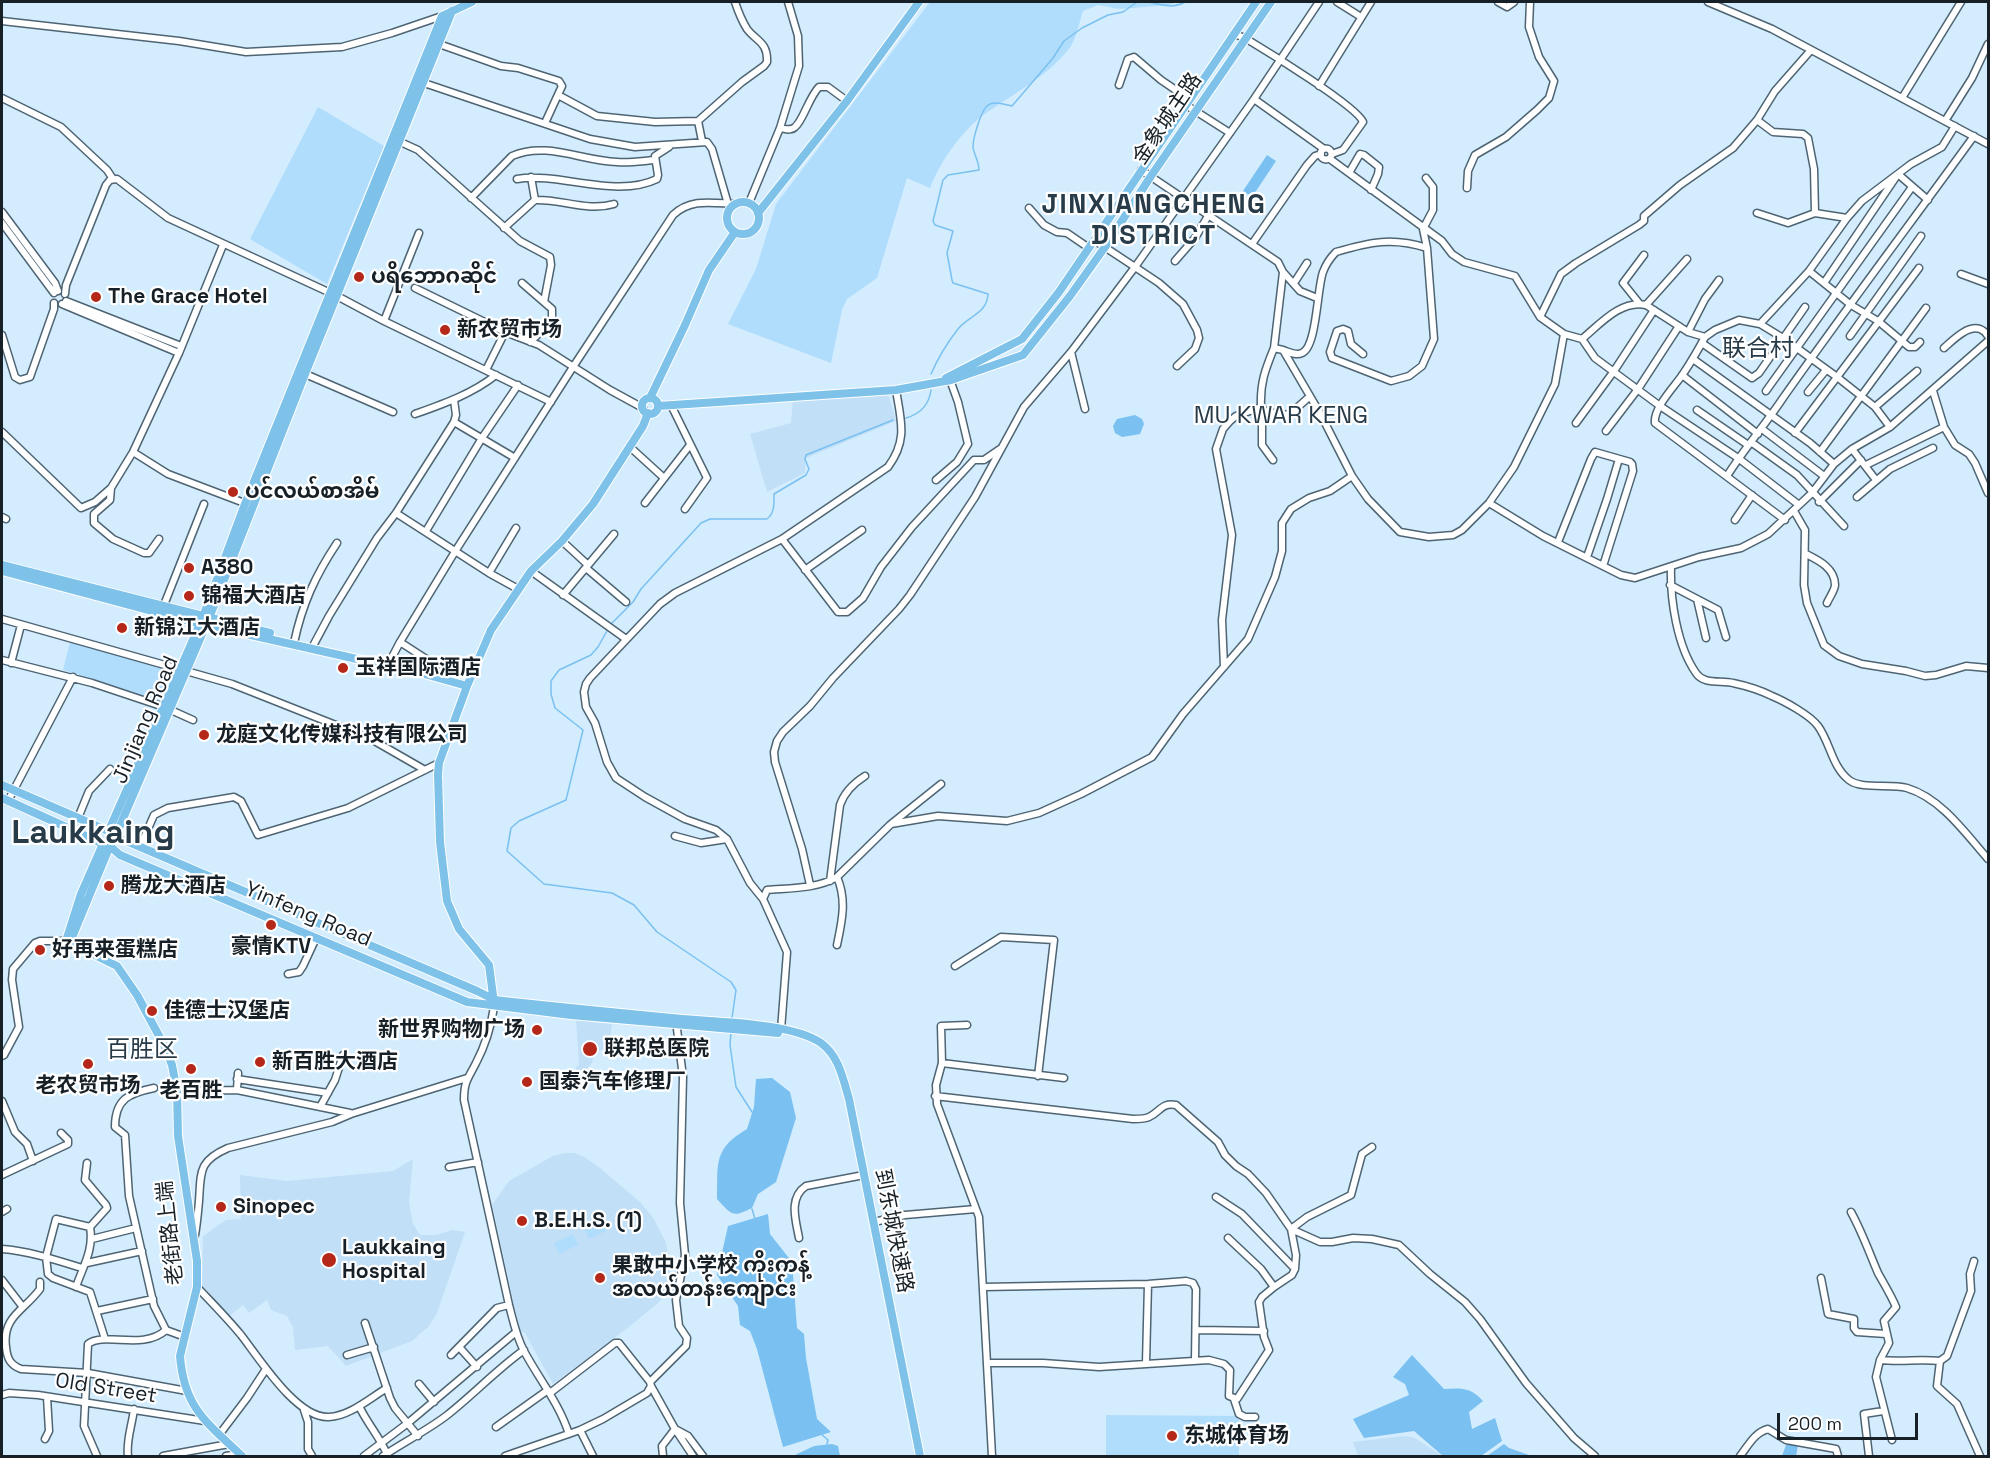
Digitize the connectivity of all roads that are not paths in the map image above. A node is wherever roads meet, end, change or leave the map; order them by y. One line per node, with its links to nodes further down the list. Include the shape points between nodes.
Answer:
1 (472, 2): 15 (main road)
2 (735, 2): 36 (street, via 747,29 764,47 767,62)
3 (788, 2): 40 (street, via 798,36 799,66)
4 (919, 2): 32 (main road)
5 (1256, 2): 19 (main road, 金象城主路)
6 (1271, 2): 20 (main road, 金象城主路)
7 (1319, 2): 24 (street)
8 (1337, 2): 17 (street)
9 (1371, 2): 17 (street)
10 (1498, 2): 11 (street, via 1507,7)
11 (1514, 2)
12 (1530, 2): 59 (street, via 1528,27 1539,57 1554,81 1553,88 1549,98 1506,137 1475,154)
13 (1708, 2): 23 (street)
14 (1961, 2): 30 (street)
15 (452, 9): 16 (main road); 21 (main road)
16 (442, 16): 18 (street, via 342,47 246,52); 43 (main road)
17 (1361, 17): 27 (street)
18 (2, 21)
19 (1234, 34): 20 (street); 33 (main road, 金象城主路)
20 (1245, 38): 24 (street); 34 (main road, 金象城主路)
21 (439, 44): 25 (main road); 28 (street, via 559,81 562,86)
22 (1989, 44): 37 (street)
23 (1811, 50): 30 (street); 35 (street, via 1775,91)
24 (1280, 61): 27 (street); 31 (street)
25 (424, 82): 38 (street); 43 (main road)
26 (1119, 86): 33 (street, via 1128,59 1134,57)
27 (1319, 86): 48 (street, via 1363,119 1343,150)
28 (558, 95): 36 (street, via 597,116 656,122); 38 (street)
29 (2, 98): 56 (street, via 61,127)
30 (1902, 98): 37 (street)
31 (1254, 99): 41 (street); 47 (street)
32 (847, 101): 40 (street, via 828,87 819,87 798,125 789,130); 70 (main road)
33 (1187, 102): 34 (street); 50 (main road, 金象城主路)
34 (1196, 111): 41 (street); 54 (main road, 金象城主路)
35 (1757, 120): 72 (street, via 1773,132 1803,134 1808,138 1814,169); 115 (street, via 1733,148 1680,186 1644,216 1639,225 1561,274)
36 (698, 121): 44 (street)
37 (1945, 121): 39 (street)
38 (544, 123): 46 (street, via 615,145)
39 (1955, 126): 42 (street); 52 (street, via 1942,147)
40 (780, 128): 65 (street)
41 (1230, 133): 61 (street)
42 (1974, 136): 45 (street); 64 (street)
43 (396, 140): 62 (street, via 426,156); 103 (main road, Jinjiang Road)
44 (702, 141): 46 (street); 67 (street, via 712,149)
45 (1989, 144)
46 (672, 145): 49 (street, via 656,154)
47 (1322, 152): 48 (street, via 1329,150); 82 (street, via 1307,165)
48 (1331, 157): 51 (street)
49 (655, 160): 53 (street, via 657,179 641,184 601,186); 62 (street, via 618,162 555,151 519,152)
50 (1141, 170): 54 (street); 81 (main road, 金象城主路)
51 (1348, 173): 60 (street); 60 (street, via 1360,154 1379,166)
52 (1898, 174): 58 (street); 74 (street, via 1862,201); 99 (street)
53 (531, 177): 57 (street); 63 (street)
54 (1151, 177): 61 (street); 84 (main road, 金象城主路)
55 (1426, 178): 77 (street, via 1433,188 1434,203)
56 (113, 179): 83 (street, via 124,183 168,218); 105 (street, via 106,185)
57 (517, 179)
58 (1912, 187): 64 (street); 102 (street)
59 (1467, 188)
60 (1371, 190): 77 (street)
61 (1184, 197): 73 (street); 91 (street)
62 (471, 198): 76 (street)
63 (535, 200): 66 (street, via 594,207); 76 (street)
64 (1928, 200): 109 (street)
65 (749, 203): 67 (main road); 70 (main road)
66 (614, 204)
67 (731, 204): 78 (main road, via 727,217); 143 (street, via 695,202 673,215)
68 (1029, 208): 81 (street, via 1044,225)
69 (2, 213): 88 (street)
70 (758, 213): 78 (main road, via 753,231)
71 (1757, 213): 72 (street, via 1788,223)
72 (1815, 213): 74 (street)
73 (1208, 216): 82 (street); 89 (street)
74 (1847, 218): 93 (street)
75 (2, 223): 88 (street)
76 (504, 228): 106 (street, via 552,260)
77 (1424, 229): 85 (street); 115 (street, via 1464,262 1515,276)
78 (735, 232): 161 (main road, via 708,270)
79 (419, 233): 116 (street)
80 (1921, 236): 114 (street)
81 (1091, 244): 84 (street); 108 (main road, 金象城主路)
82 (1252, 244): 94 (street, via 1278,262)
83 (223, 245): 103 (street); 136 (street)
84 (1105, 248): 91 (street); 113 (main road, 金象城主路)
85 (1427, 248): 104 (street, via 1396,241 1336,252 1322,273); 139 (street, via 1434,339 1422,366 1410,376 1390,381 1332,358 1330,352 1337,331 1348,331 1351,344)
86 (1644, 255): 107 (street, via 1623,283)
87 (1687, 258): 107 (street)
88 (33, 260): 105 (street, via 55,283)
89 (1175, 261)
90 (1307, 262): 98 (street)
91 (1135, 267): 138 (street); 142 (street, via 1183,304 1197,330 1195,349)
92 (1919, 268): 117 (street)
93 (1809, 271): 99 (street); 118 (street)
94 (1283, 272): 98 (street); 133 (street)
95 (1960, 274): 100 (street)
96 (1719, 280): 121 (street)
97 (522, 283): 106 (street)
98 (1294, 283): 104 (street, via 1300,291)
99 (1824, 283): 102 (street)
100 (1989, 284)
101 (415, 288): 120 (street)
102 (1836, 293): 109 (street); 134 (street)
103 (334, 294): 116 (street); 148 (main road, Jinjiang Road)
104 (1317, 298): 137 (street, via 1314,330 1306,350 1296,354)
105 (59, 299): 123 (street, via 30,377 25,380 15,377); 136 (street)
106 (544, 302): 131 (street, via 551,308 552,318)
107 (1642, 304): 112 (street); 127 (street, via 1614,313)
108 (1049, 305): 113 (main road); 152 (main road, 金象城主路, via 1022,339)
109 (1851, 305): 114 (street); 141 (street)
110 (1805, 308): 126 (street)
111 (1926, 308): 129 (street)
112 (1654, 310): 119 (street); 146 (street)
113 (1059, 311): 152 (main road, 金象城主路, via 1023,355)
114 (1865, 313): 117 (street); 124 (street)
115 (1540, 317): 122 (street)
116 (384, 321): 144 (street)
117 (1878, 321): 129 (street); 151 (street)
118 (1760, 324): 126 (street); 128 (street, via 1739,320)
119 (1679, 326): 121 (street); 154 (street)
120 (505, 332): 131 (street); 144 (street)
121 (1688, 332): 128 (street)
122 (1564, 334): 127 (street); 211 (street, via 1555,384 1514,467)
123 (2, 335)
124 (1850, 336)
125 (1989, 336): 135 (street, via 1980,329 1972,329)
126 (1783, 338): 128 (street, via 1752,378); 134 (street)
127 (1582, 339): 146 (street, via 1595,358)
128 (1703, 340): 140 (street)
129 (1900, 340): 132 (street, via 1912,348); 159 (street)
130 (1989, 341): 157 (street)
131 (530, 342): 143 (street)
132 (1920, 342)
133 (1274, 348): 137 (street); 169 (street, via 1260,391)
134 (1796, 348): 141 (street); 156 (street)
135 (1944, 348)
136 (180, 349): 190 (street)
137 (1283, 350): 160 (street)
138 (1071, 352): 168 (street); 186 (street, via 1024,407)
139 (1363, 354)
140 (1693, 358): 150 (street); 174 (street)
141 (1811, 359): 145 (street); 174 (street)
142 (1177, 366)
143 (573, 367): 163 (street); 170 (street)
144 (486, 370): 149 (street)
145 (1826, 370): 151 (street); 158 (street)
146 (1614, 371): 154 (street); 176 (street)
147 (1917, 371): 167 (street)
148 (301, 373): 172 (street); 213 (main road, Jinjiang Road)
149 (496, 375): 153 (street); 162 (street)
150 (1682, 375): 166 (street); 180 (street)
151 (1837, 377): 159 (street); 182 (street)
152 (950, 379): 155 (main road, 金象城主路); 202 (street, via 969,444 957,462)
153 (518, 385): 163 (street); 183 (street)
154 (1638, 389): 166 (street); 179 (street)
155 (896, 390): 164 (main road, 金象城主路); 225 (street, via 902,436 888,467)
156 (1766, 391)
157 (1933, 391): 177 (street); 178 (street)
158 (1808, 392)
159 (1860, 396): 167 (street); 191 (street)
160 (1309, 397): 169 (street, via 1290,415); 198 (street)
161 (650, 398): 165 (main road); 170 (main road, via 644,402)
162 (453, 400): 173 (street); 175 (street)
163 (551, 402): 192 (street)
164 (670, 405): 165 (main road, 金象城主路); 185 (street)
165 (658, 406): 170 (main road, via 654,412)
166 (1660, 406): 193 (street); 199 (street, via 1654,423)
167 (1875, 407): 177 (street)
168 (1085, 409)
169 (1264, 409): 195 (street, via 1262,445); 259 (street, via 1236,416 1223,429 1216,449 1232,535 1222,620)
170 (646, 410): 187 (main road, via 643,426)
171 (1697, 410): 184 (street)
172 (393, 412)
173 (415, 414)
174 (1771, 416): 180 (street); 182 (street)
175 (454, 422): 183 (street); 216 (street)
176 (1576, 423)
177 (1890, 427): 189 (street)
178 (1944, 427): 196 (street); 206 (street, via 1955,445 1969,454)
179 (1606, 431)
180 (1760, 431): 184 (street); 200 (street)
181 (2, 432): 204 (street, via 81,508)
182 (1795, 433): 191 (street)
183 (482, 438): 192 (street); 222 (street)
184 (1750, 444): 193 (street); 205 (street, via 1797,475)
185 (690, 445): 201 (street); 215 (street, via 707,478)
186 (1004, 445): 236 (street, via 984,460 974,460 930,507 881,567 863,598 847,612 838,612); 284 (street, via 975,497 905,602 777,741 775,762)
187 (630, 447): 201 (street); 226 (main road, via 593,504)
188 (1933, 447): 203 (street)
189 (1852, 449): 196 (street); 197 (street)
190 (133, 452): 204 (street); 213 (street, via 168,474)
191 (1820, 452): 197 (street)
192 (515, 458): 229 (street)
193 (1738, 458): 199 (street); 214 (street)
194 (1618, 459): 227 (street, via 1595,452); 231 (street); 233 (street, via 1632,464 1633,471)
195 (1274, 460)
196 (1864, 462): 203 (street); 209 (street)
197 (1834, 464): 200 (street)
198 (1352, 476): 211 (street, via 1400,532 1415,536 1453,535); 259 (street, via 1291,509 1282,523 1282,551 1263,608 1248,639)
199 (1727, 476): 207 (street)
200 (1824, 476): 205 (street)
201 (664, 478): 210 (street)
202 (936, 480)
203 (1876, 480): 208 (street)
204 (111, 488): 224 (street, via 111,500 94,514 94,523 113,539 144,553)
205 (1812, 493): 209 (street); 214 (street)
206 (1989, 493)
207 (1752, 495): 217 (street); 218 (street)
208 (1857, 497)
209 (1819, 502): 219 (street)
210 (645, 503)
211 (1489, 503): 227 (street)
212 (204, 504): 246 (street)
213 (249, 505): 248 (main road, Jinjiang Road)
214 (1796, 508): 218 (street); 230 (street, via 1805,530)
215 (685, 509)
216 (396, 513): 222 (street); 255 (street)
217 (1735, 520)
218 (1785, 520): 235 (street, via 1741,548)
219 (1844, 526)
220 (516, 528): 239 (street)
221 (862, 530): 236 (street)
222 (426, 531): 229 (street)
223 (615, 534): 234 (street)
224 (159, 539)
225 (782, 539): 236 (street); 252 (street, via 675,593)
226 (562, 541): 234 (street); 238 (main road)
227 (1558, 542): 231 (street)
228 (337, 543): 253 (street, via 306,597)
229 (456, 550): 239 (street); 254 (street)
230 (1806, 554): 245 (street, via 1824,563 1834,582); 260 (street, via 1807,603 1824,645 1839,656 1925,676 1966,666)
231 (1587, 557): 233 (street)
232 (2, 565): 246 (main road)
233 (1604, 566): 235 (street, via 1635,578)
234 (587, 567): 242 (street); 244 (street)
235 (1671, 567): 240 (street)
236 (806, 570)
237 (2, 571): 246 (main road)
238 (531, 571): 241 (main road); 242 (street)
239 (489, 573): 241 (street)
240 (1670, 585): 243 (street); 282 (street, via 1676,620 1696,674 1705,680 1752,688 1790,706 1816,724 1847,779 1860,785 1909,788 1934,803)
241 (518, 589): 264 (main road, via 491,630)
242 (563, 595): 252 (street)
243 (1697, 598): 250 (street, via 1718,610); 251 (street)
244 (626, 602)
245 (1827, 603)
246 (162, 610): 248 (main road)
247 (2, 619): 249 (street)
248 (205, 621): 253 (main road); 261 (main road, Jinjiang Road)
249 (21, 625): 257 (street); 261 (street)
250 (1726, 637)
251 (1706, 638)
252 (626, 639): 279 (street, via 585,684 584,692 586,707 611,770 622,783 645,797)
253 (294, 641): 255 (main road); 258 (main road)
254 (400, 642): 258 (street); 262 (street, via 434,664)
255 (314, 644): 258 (main road)
256 (2, 660): 257 (street)
257 (11, 663): 263 (street)
258 (392, 664): 262 (main road)
259 (1224, 667): 276 (street, via 1152,757 1081,794 1039,813 1007,821 938,816)
260 (1989, 668)
261 (184, 669): 265 (main road, Jinjiang Road); 269 (street, via 371,739)
262 (432, 676): 264 (main road)
263 (73, 677): 265 (street); 273 (street)
264 (466, 686): 267 (main road)
265 (167, 708): 266 (street); 277 (main road, Jinjiang Road)
266 (193, 720)
267 (439, 763): 269 (street); 291 (main road, via 440,842 447,901 459,929 489,965)
268 (110, 769): 275 (street, via 90,790)
269 (425, 770): 281 (street, via 348,808 258,835 241,801 234,798 168,808 154,814)
270 (865, 776): 283 (street, via 840,805)
271 (940, 784): 276 (street)
272 (2, 786): 273 (main road, Yinfeng Road)
273 (13, 790): 274 (street); 275 (main road, Yinfeng Road)
274 (5, 799): 280 (main road, Yinfeng Road)
275 (78, 818): 277 (main road, Yinfeng Road)
276 (891, 824): 283 (street)
277 (112, 833): 280 (main road, via 116,844); 280 (main road, via 101,833); 281 (main road, Yinfeng Road)
278 (675, 836): 279 (street, via 701,843)
279 (727, 839): 285 (street)
280 (105, 846): 286 (main road, Yinfeng Road); 287 (main road, via 81,894)
281 (140, 848): 291 (main road, Yinfeng Road, via 477,991)
282 (1989, 859)
283 (833, 879): 284 (street); 288 (street, via 843,890 844,914)
284 (810, 885): 285 (street, via 767,890)
285 (763, 899): 295 (street, via 787,952)
286 (316, 938): 290 (street, via 299,972); 291 (main road, Yinfeng Road, via 467,1002)
287 (69, 942): 298 (street, via 35,943 13,969 19,1027); 304 (main road, 老街路上端, via 119,968 165,1047)
288 (837, 945)
289 (955, 966): 300 (street, via 1000,937 1054,940)
290 (288, 974)
291 (494, 1004): 292 (main road); 301 (street, via 485,1042)
292 (676, 1022): 294 (main road); 370 (street, via 682,1077 680,1203 685,1255 676,1300 679,1326 687,1338 686,1346)
293 (967, 1025): 299 (street, via 941,1026)
294 (738, 1027): 295 (main road, 到东城快速路); 296 (main road, 到东城快速路)
295 (781, 1030): 296 (main road, 到东城快速路)
296 (798, 1034): 318 (main road, 到东城快速路, via 823,1045 836,1059 849,1099)
297 (343, 1055): 306 (street)
298 (2, 1056)
299 (942, 1063): 300 (street); 307 (street)
300 (1038, 1076): 302 (street)
301 (467, 1078): 310 (street); 314 (street, via 464,1100)
302 (1064, 1078)
303 (154, 1088): 324 (street, via 123,1099 115,1120 115,1127 125,1136 129,1196)
304 (177, 1090): 305 (street); 329 (main road, 老街路上端, via 178,1136)
305 (237, 1090): 306 (street, via 237,1076); 309 (street)
306 (328, 1093): 309 (street)
307 (935, 1096): 320 (street); 325 (street, via 1133,1119 1151,1116 1169,1103 1176,1105 1266,1193)
308 (2, 1101): 313 (street)
309 (320, 1107): 310 (street)
310 (351, 1114): 329 (street, via 228,1148 208,1158 199,1181)
311 (61, 1133): 313 (street, via 68,1144)
312 (1372, 1148): 325 (street, via 1362,1154 1351,1195)
313 (33, 1161): 317 (street)
314 (478, 1162): 316 (street); 345 (street)
315 (87, 1163): 323 (street, via 85,1180 106,1205)
316 (449, 1167)
317 (2, 1175)
318 (864, 1175): 322 (main road, 到东城快速路); 326 (street, via 800,1190 794,1211)
319 (1216, 1197): 335 (street, via 1242,1214)
320 (976, 1209): 322 (street, via 905,1215); 342 (street)
321 (1851, 1212): 353 (street, via 1896,1306 1884,1321)
322 (874, 1222): 409 (main road, 到东城快速路)
323 (90, 1227): 328 (street); 332 (street, via 56,1219)
324 (136, 1228): 328 (street); 331 (street)
325 (1291, 1229): 335 (street); 411 (street, via 1320,1242 1353,1238 1399,1245 1480,1318 1526,1383)
326 (799, 1238)
327 (1228, 1238): 343 (street)
328 (92, 1239): 334 (street)
329 (195, 1245): 341 (main road, 老街路上端)
330 (2, 1249): 332 (street)
331 (142, 1251): 334 (street); 344 (street)
332 (46, 1257): 334 (street); 340 (street, via 50,1276)
333 (1974, 1261): 363 (street, via 1971,1291 1949,1352)
334 (85, 1266): 340 (street)
335 (1295, 1269): 343 (street)
336 (1821, 1278): 353 (street, via 1828,1314 1851,1317 1857,1332)
337 (2, 1280): 346 (street)
338 (40, 1282): 346 (street, via 37,1294)
339 (1148, 1284): 342 (street); 350 (street, via 1193,1283); 365 (street)
340 (76, 1287): 347 (street, via 90,1292)
341 (197, 1287): 354 (main road, 老街路上端); 367 (street)
342 (983, 1287): 364 (street)
343 (1274, 1287): 351 (street, via 1259,1302)
344 (153, 1299): 347 (street); 349 (street)
345 (509, 1305): 352 (street); 357 (street, via 497,1308)
346 (22, 1306): 368 (street, via 5,1330 10,1362 21,1369)
347 (97, 1311): 355 (street)
348 (365, 1323): 356 (street)
349 (166, 1330): 354 (street); 355 (street, via 138,1340)
350 (1197, 1330): 351 (street); 361 (street)
351 (1264, 1331): 376 (street, via 1269,1350)
352 (516, 1332): 358 (street); 366 (street)
353 (1886, 1334): 362 (street, via 1889,1343)
354 (185, 1337): 372 (main road, 老街路上端, via 180,1356)
355 (105, 1339): 368 (street, via 88,1344)
356 (374, 1347): 359 (street); 371 (street)
357 (460, 1348): 360 (street); 366 (street)
358 (524, 1350): 373 (street); 391 (street)
359 (347, 1355)
360 (451, 1355)
361 (1195, 1360): 365 (street); 376 (street, via 1224,1364 1230,1370 1229,1396)
362 (1880, 1360): 363 (street); 382 (street, via 1876,1377)
363 (1940, 1361): 415 (street, via 1937,1386 1957,1404)
364 (987, 1363): 365 (street, via 1099,1367); 410 (street)
365 (1146, 1363)
366 (477, 1366): 378 (street)
367 (266, 1369): 381 (street); 390 (street)
368 (88, 1373): 372 (street); 377 (street)
369 (419, 1384): 378 (street)
370 (650, 1384): 373 (street, via 619,1342); 387 (street); 388 (street, via 647,1393)
371 (387, 1388): 379 (street); 385 (street, via 395,1408)
372 (187, 1391): 384 (main road, 老街路上端)
373 (549, 1391): 386 (street); 389 (street)
374 (2, 1395): 375 (street, Old Street)
375 (47, 1397): 377 (street, Old Street); 392 (street, via 49,1431)
376 (1234, 1399): 383 (street, via 1239,1414)
377 (85, 1402): 380 (street, Old Street); 398 (street, via 85,1431)
378 (434, 1402): 385 (street)
379 (359, 1406): 381 (street, via 330,1417); 394 (street)
380 (134, 1409): 384 (street, Old Street); 399 (street, via 127,1437)
381 (304, 1410): 402 (street)
382 (1883, 1411): 393 (street); 414 (street, via 1867,1412 1863,1418)
383 (1255, 1417)
384 (205, 1421): 390 (main road, 老街路上端)
385 (408, 1424): 391 (street); 394 (street)
386 (496, 1426)
387 (675, 1429): 406 (street, via 662,1446); 407 (street); 408 (street, via 688,1436)
388 (580, 1430): 389 (street); 405 (street)
389 (569, 1434): 404 (street)
390 (219, 1435): 395 (main road, 老街路上端)
391 (418, 1436): 397 (street)
392 (45, 1439)
393 (1892, 1440)
394 (382, 1443): 397 (street); 403 (street)
395 (229, 1444): 396 (main road, 老街路上端); 400 (street)
396 (241, 1455): 401 (street)
397 (385, 1455)
398 (97, 1456)
399 (128, 1456)
400 (163, 1456)
401 (226, 1456)
402 (312, 1456)
403 (364, 1456)
404 (505, 1456)
405 (593, 1456)
406 (663, 1456)
407 (693, 1456)
408 (703, 1456)
409 (920, 1456)
410 (992, 1456)
411 (1595, 1456)
412 (1740, 1456): 413 (street, via 1761,1430 1768,1429 1786,1440 1836,1449)
413 (1838, 1456)
414 (1869, 1456)
415 (1980, 1456)

